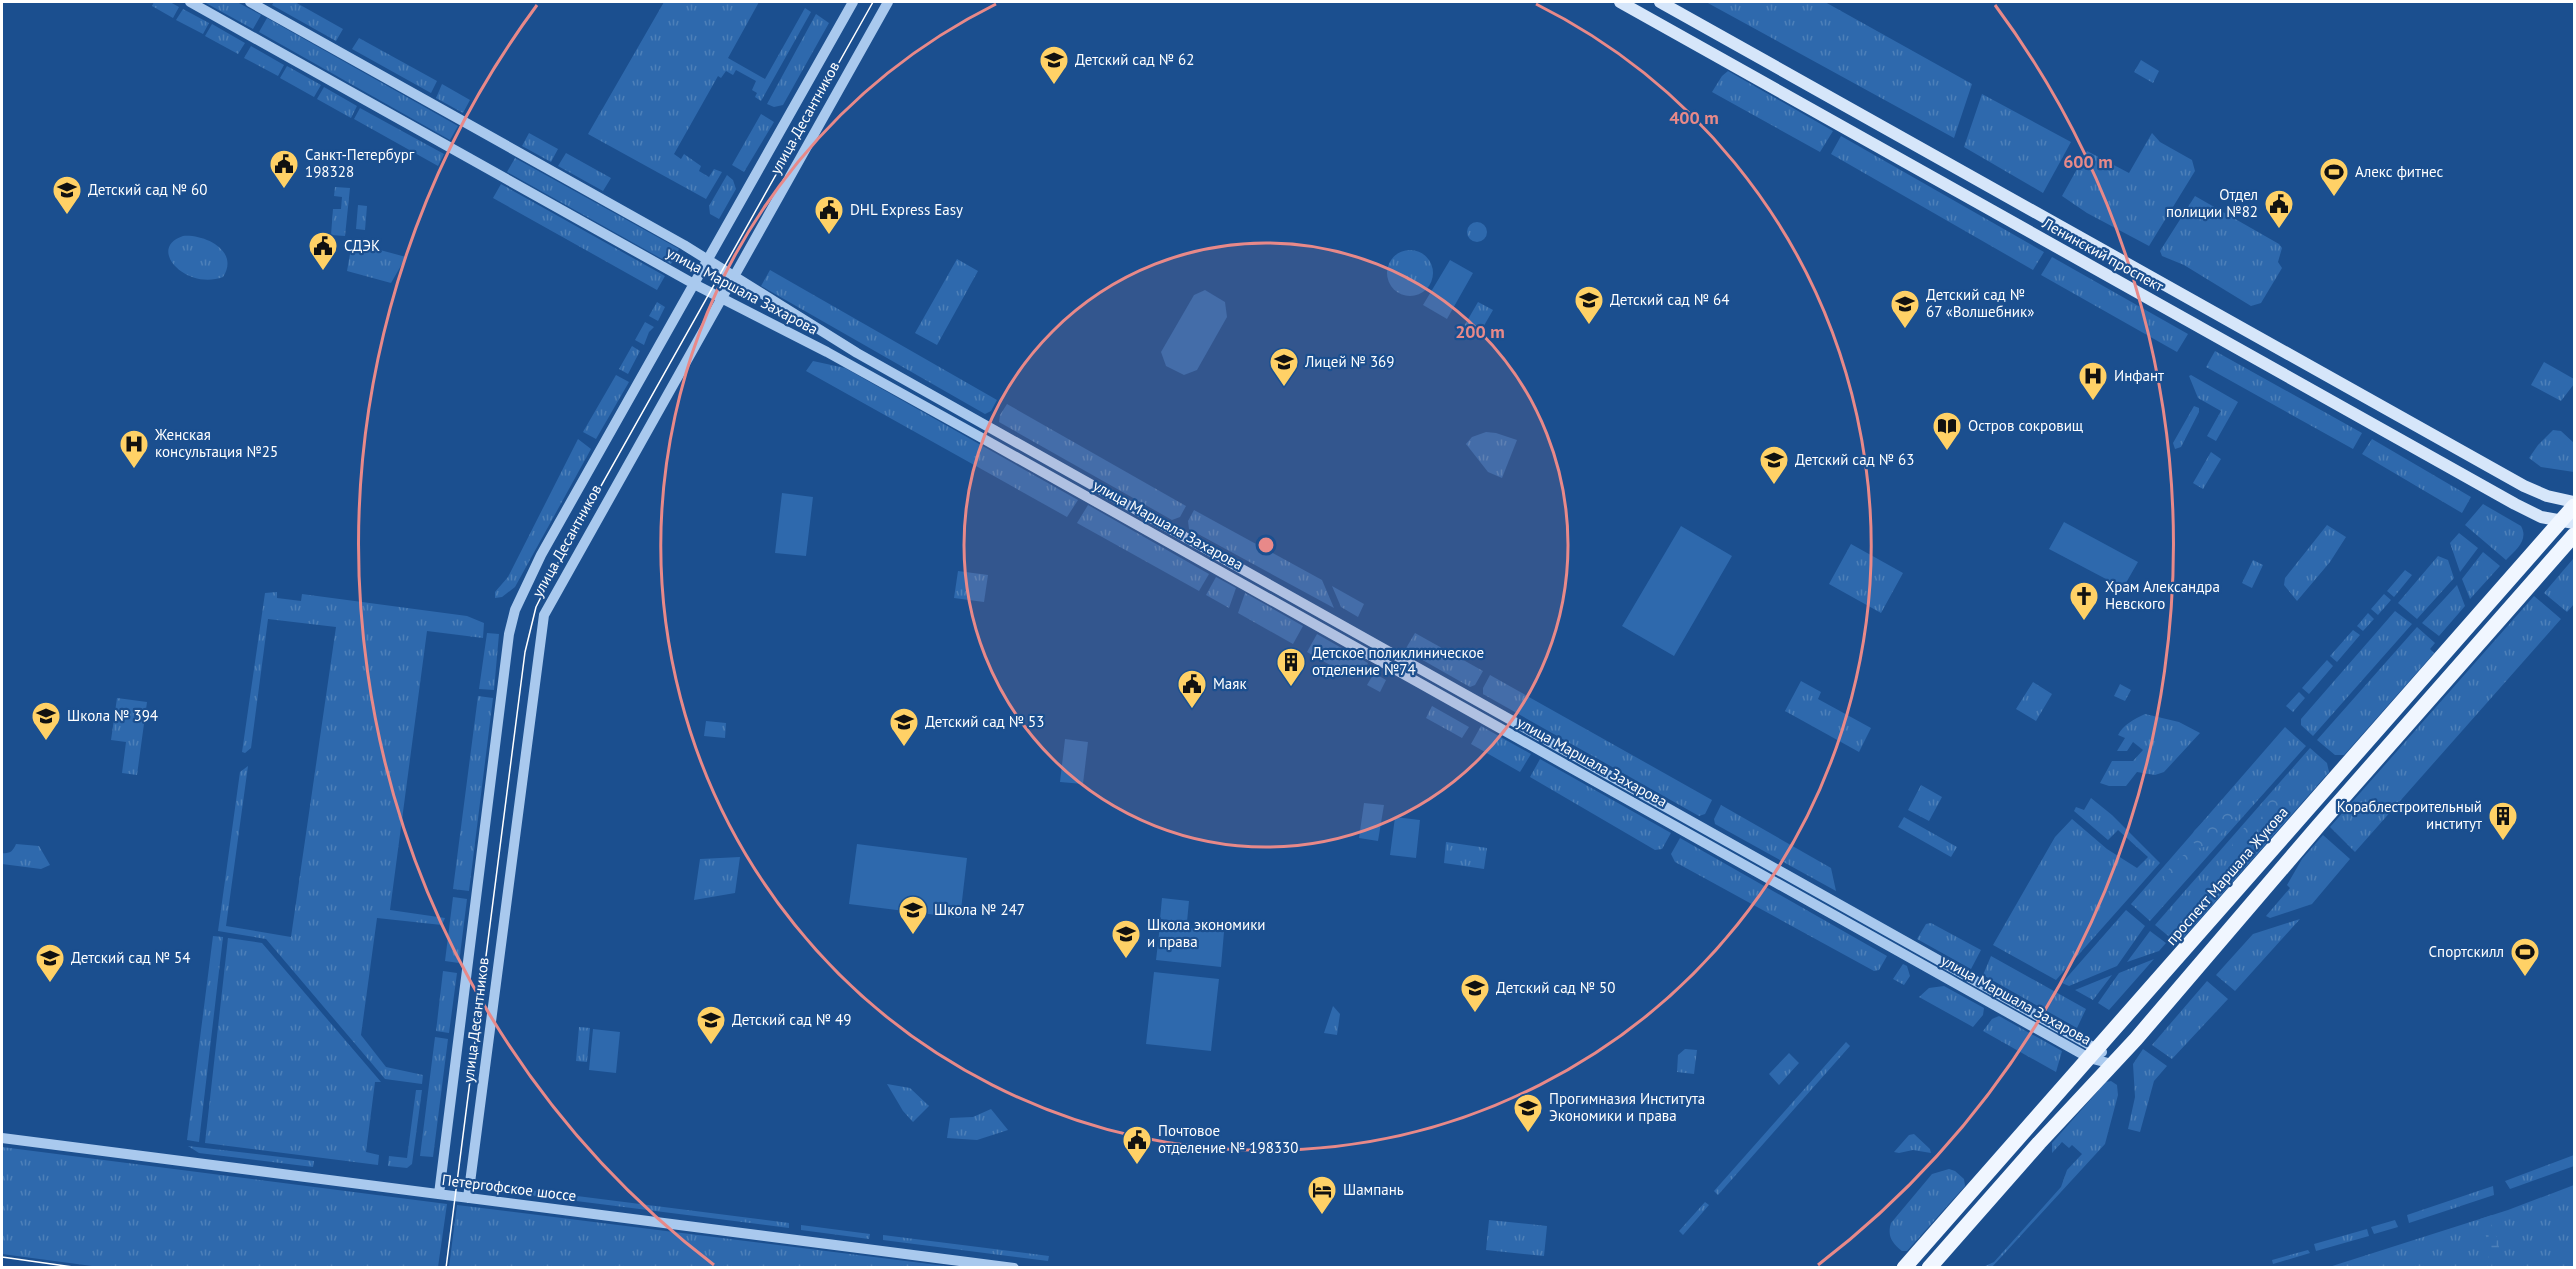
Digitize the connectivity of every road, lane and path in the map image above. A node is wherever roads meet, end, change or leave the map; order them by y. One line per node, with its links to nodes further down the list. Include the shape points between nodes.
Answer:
1 (190, 2): 9 (street, улица Маршала Захарова)
2 (250, 2): 7 (street, улица Маршала Захарова)
3 (853, 2): 7 (street, улица Десантников)
4 (888, 2): 8 (street, улица Десантников)
5 (1620, 2): 13 (main road, Ленинский проспект, via 2515,504 2541,517)
6 (1660, 2): 11 (main road, Ленинский проспект, via 2524,486)
7 (707, 260): 8 (street, улица Маршала Захарова); 9 (street, улица Десантников)
8 (734, 277): 10 (street, улица Десантников); 15 (street, улица Маршала Захарова, via 877,364)
9 (694, 284): 10 (street, улица Маршала Захарова); 18 (street, улица Десантников, via 515,610)
10 (721, 299): 15 (street, улица Маршала Захарова, via 827,351); 19 (street, улица Десантников, via 544,615)
11 (2574, 502)
12 (2574, 506): 13 (main road, проспект Маршала Жукова)
13 (2567, 523): 15 (main road, проспект Маршала Жукова)
14 (2574, 535): 16 (main road)
15 (2094, 1053): 16 (street, улица Маршала Захарова); 21 (main road, проспект Маршала Жукова)
16 (2112, 1064): 22 (main road)
17 (2, 1138): 18 (street, Петергофское шоссе)
18 (439, 1194): 19 (street, Петергофское шоссе)
19 (468, 1198): 20 (street, Петергофское шоссе)
20 (1014, 1268)
21 (1904, 1268)
22 (1929, 1268)

